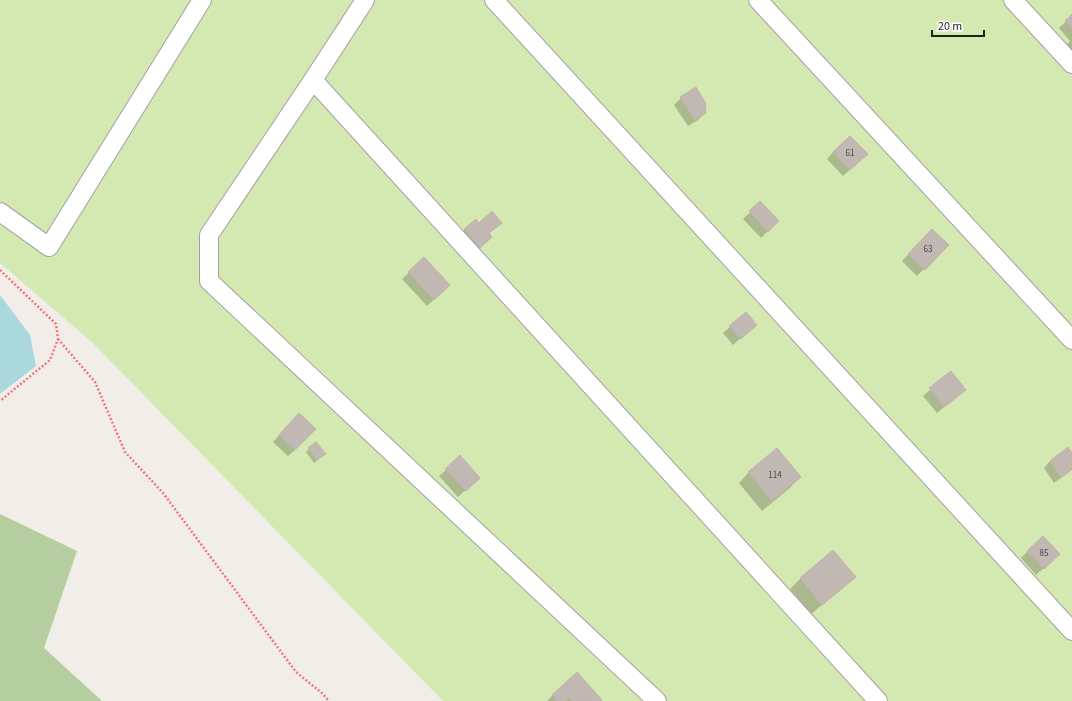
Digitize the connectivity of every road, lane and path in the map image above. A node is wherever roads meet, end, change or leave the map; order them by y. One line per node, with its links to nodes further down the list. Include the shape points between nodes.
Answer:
1 (202, 0): 8 (street, via 49,247)
2 (364, 0): 7 (street)
3 (494, 0): 13 (street)
4 (758, 0): 11 (street)
5 (1014, 0): 6 (street)
6 (1072, 64)
7 (313, 80): 15 (street, via 209,235 208,281); 16 (street)
8 (0, 212)
9 (0, 270): 10 (path, via 56,324)
10 (58, 339): 12 (path, via 50,360); 14 (path, via 95,382 125,452 163,493 296,672)
11 (1072, 340)
12 (0, 401)
13 (1072, 631)
14 (329, 701)
15 (657, 701)
16 (878, 701)

